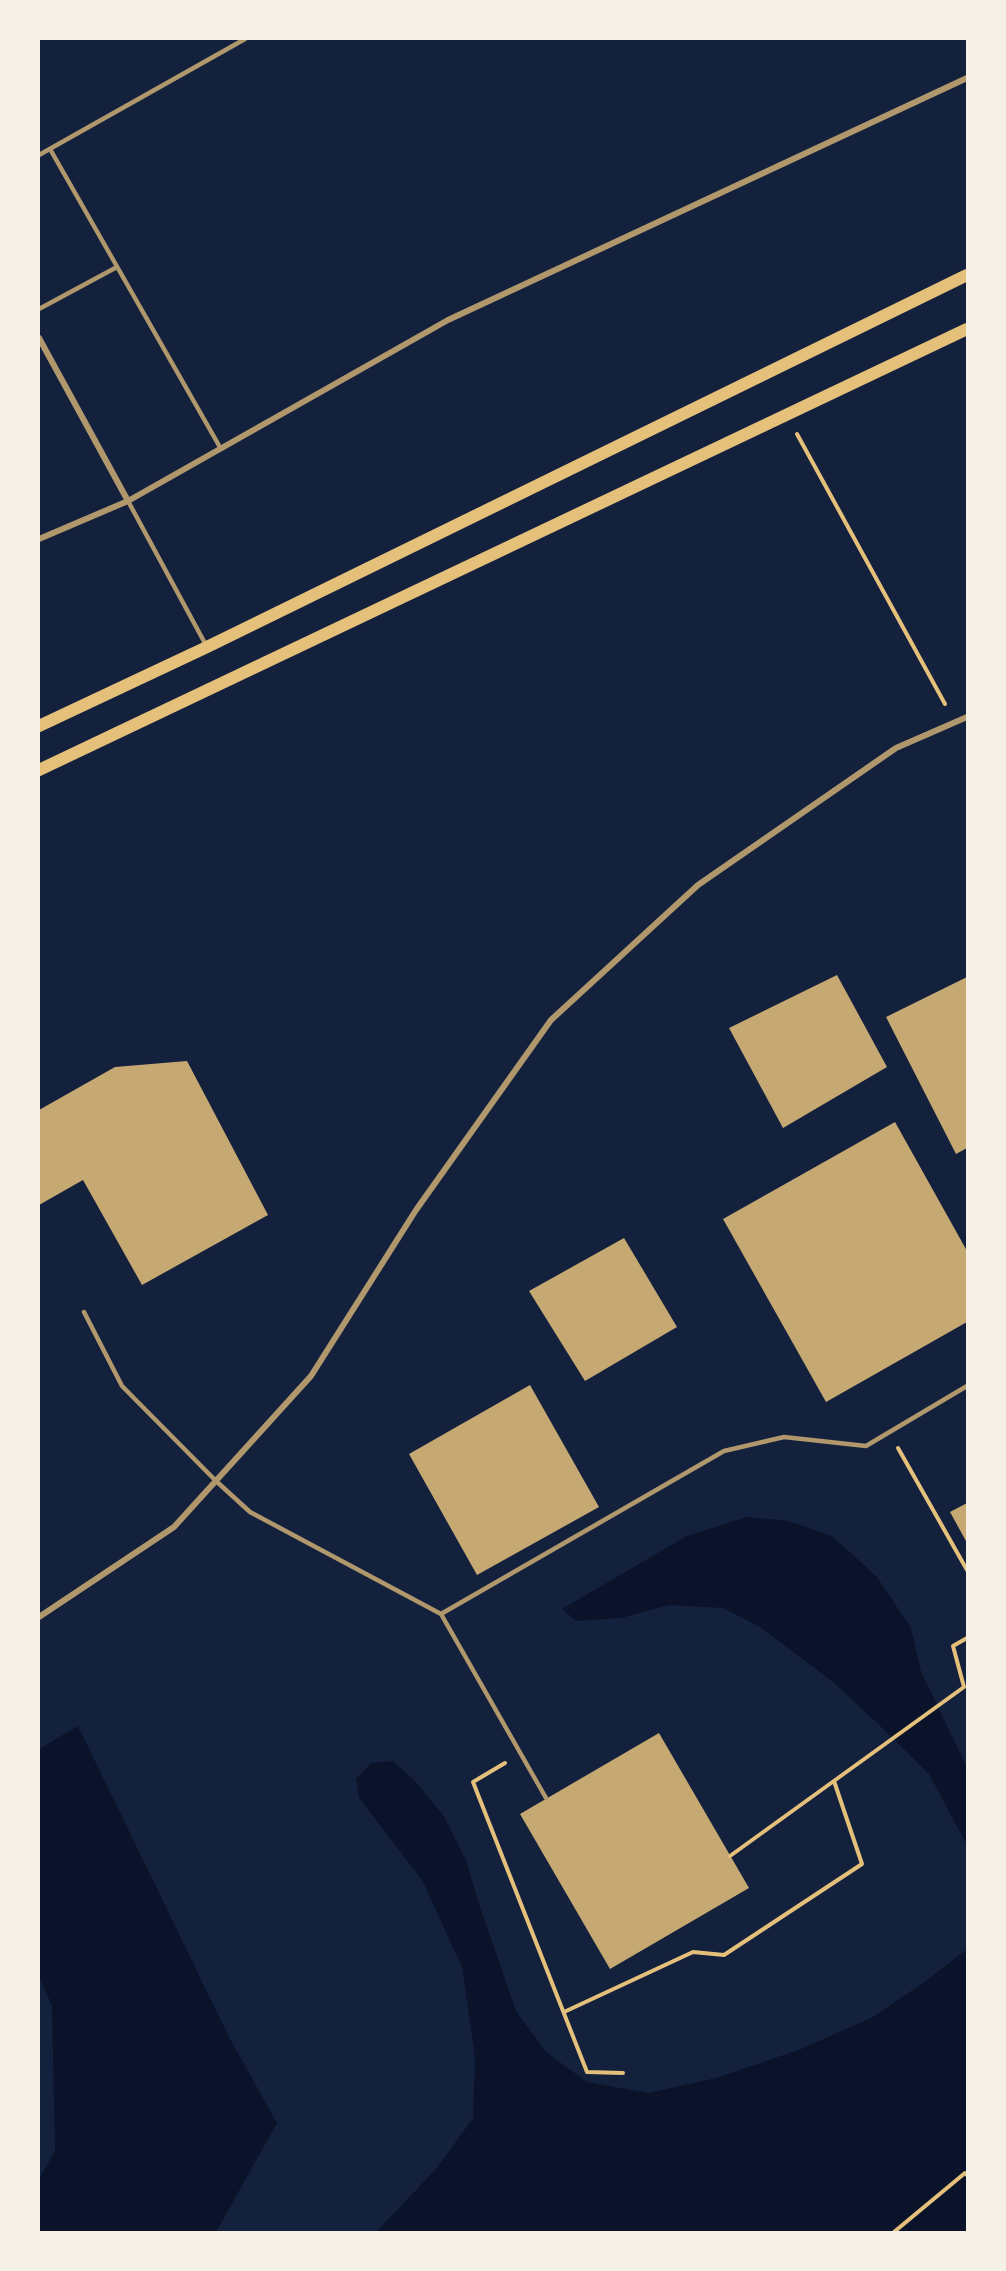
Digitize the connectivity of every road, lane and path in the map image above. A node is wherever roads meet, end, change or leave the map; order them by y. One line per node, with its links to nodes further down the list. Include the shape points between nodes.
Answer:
1 (245, 39): 3 (lane)
2 (967, 78): 11 (street, via 448,320)
3 (50, 149): 4 (lane); 5 (lane)
4 (39, 155)
5 (117, 267): 7 (lane); 11 (lane)
6 (967, 275): 14 (main road)
7 (39, 309)
8 (967, 329): 10 (main road)
9 (39, 338): 12 (street)
10 (787, 414): 16 (path); 18 (main road)
11 (220, 449): 12 (street)
12 (128, 501): 13 (street); 14 (lane)
13 (39, 538)
14 (207, 647): 17 (main road)
15 (967, 717): 16 (street)
16 (955, 722): 22 (street, via 896,748 698,885 550,1020 416,1210 311,1376)
17 (39, 726)
18 (39, 770)
19 (84, 1312): 22 (lane, via 122,1386)
20 (967, 1386): 21 (lane)
21 (889, 1432): 23 (path); 24 (lane, via 866,1446 784,1437 724,1451)
22 (216, 1481): 24 (lane, via 250,1512); 25 (street, via 174,1527)
23 (967, 1570)
24 (441, 1614): 27 (lane)
25 (39, 1617)
26 (967, 1638): 28 (path, via 953,1646 964,1687)
27 (521, 1754): 29 (lane); 31 (path, via 474,1782)
28 (834, 1781): 30 (path); 31 (path, via 862,1864 724,1955 693,1952)
29 (546, 1798)
30 (730, 1856)
31 (564, 2012): 32 (path, via 587,2072)
32 (623, 2073)
33 (967, 2175): 34 (path)
34 (894, 2232)

